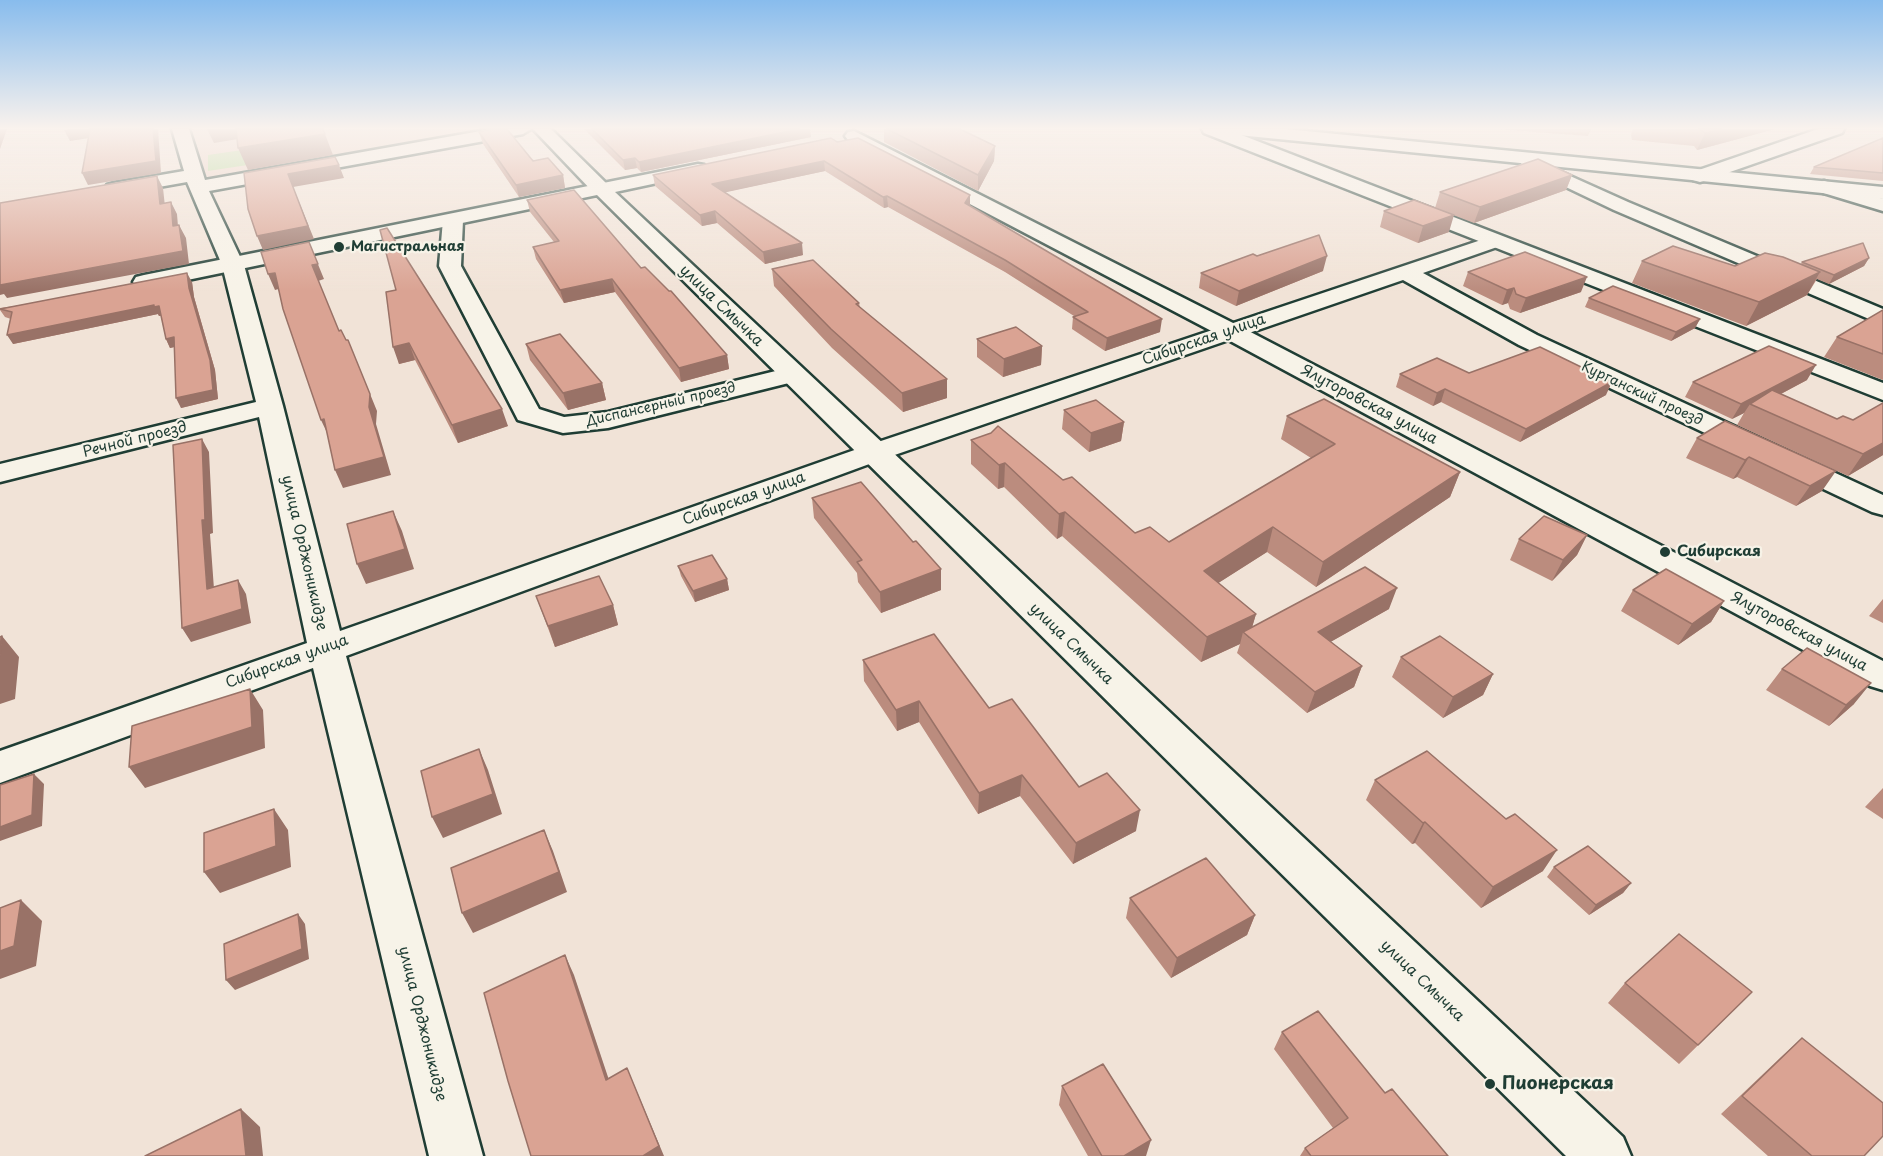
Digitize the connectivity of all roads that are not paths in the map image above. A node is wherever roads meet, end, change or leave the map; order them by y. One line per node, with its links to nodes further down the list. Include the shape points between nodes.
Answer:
1 (179, 183): 11 (street)
2 (198, 183): 16 (street, улица Орджоникидзе)
3 (595, 183): 10 (street, улица Смычка)
4 (630, 183): 10 (street)
5 (937, 183): 20 (street, Ялуторовская улица)
6 (1345, 183): 15 (street)
7 (1572, 183): 19 (street)
8 (1778, 183): 9 (street)
9 (1824, 187): 12 (street); 13 (street)
10 (601, 189): 14 (street); 21 (street, улица Смычка)
11 (94, 192)
12 (1883, 193)
13 (1883, 205)
14 (453, 220): 16 (street); 21 (street, Диспансерный проезд, via 450,266 528,414 562,425 608,420)
15 (1493, 242): 17 (street, Сибирская улица); 22 (street)
16 (233, 265): 18 (street); 23 (street, улица Орджоникидзе)
17 (1405, 272): 20 (street, Сибирская улица); 26 (street, Курганский проезд, via 1528,340)
18 (125, 286)
19 (1883, 318)
20 (1230, 331): 24 (street, Сибирская улица); 28 (street, Ялуторовская улица)
21 (792, 375): 24 (street, улица Смычка)
22 (1883, 392)
23 (270, 406): 25 (street, Речной проезд); 27 (street, улица Орджоникидзе)
24 (873, 453): 27 (street, Сибирская улица); 31 (street, улица Смычка)
25 (0, 473)
26 (1883, 506)
27 (326, 648): 29 (street, Сибирская улица); 30 (street, улица Орджоникидзе)
28 (1883, 677)
29 (0, 767)
30 (456, 1156)
31 (1604, 1156)

